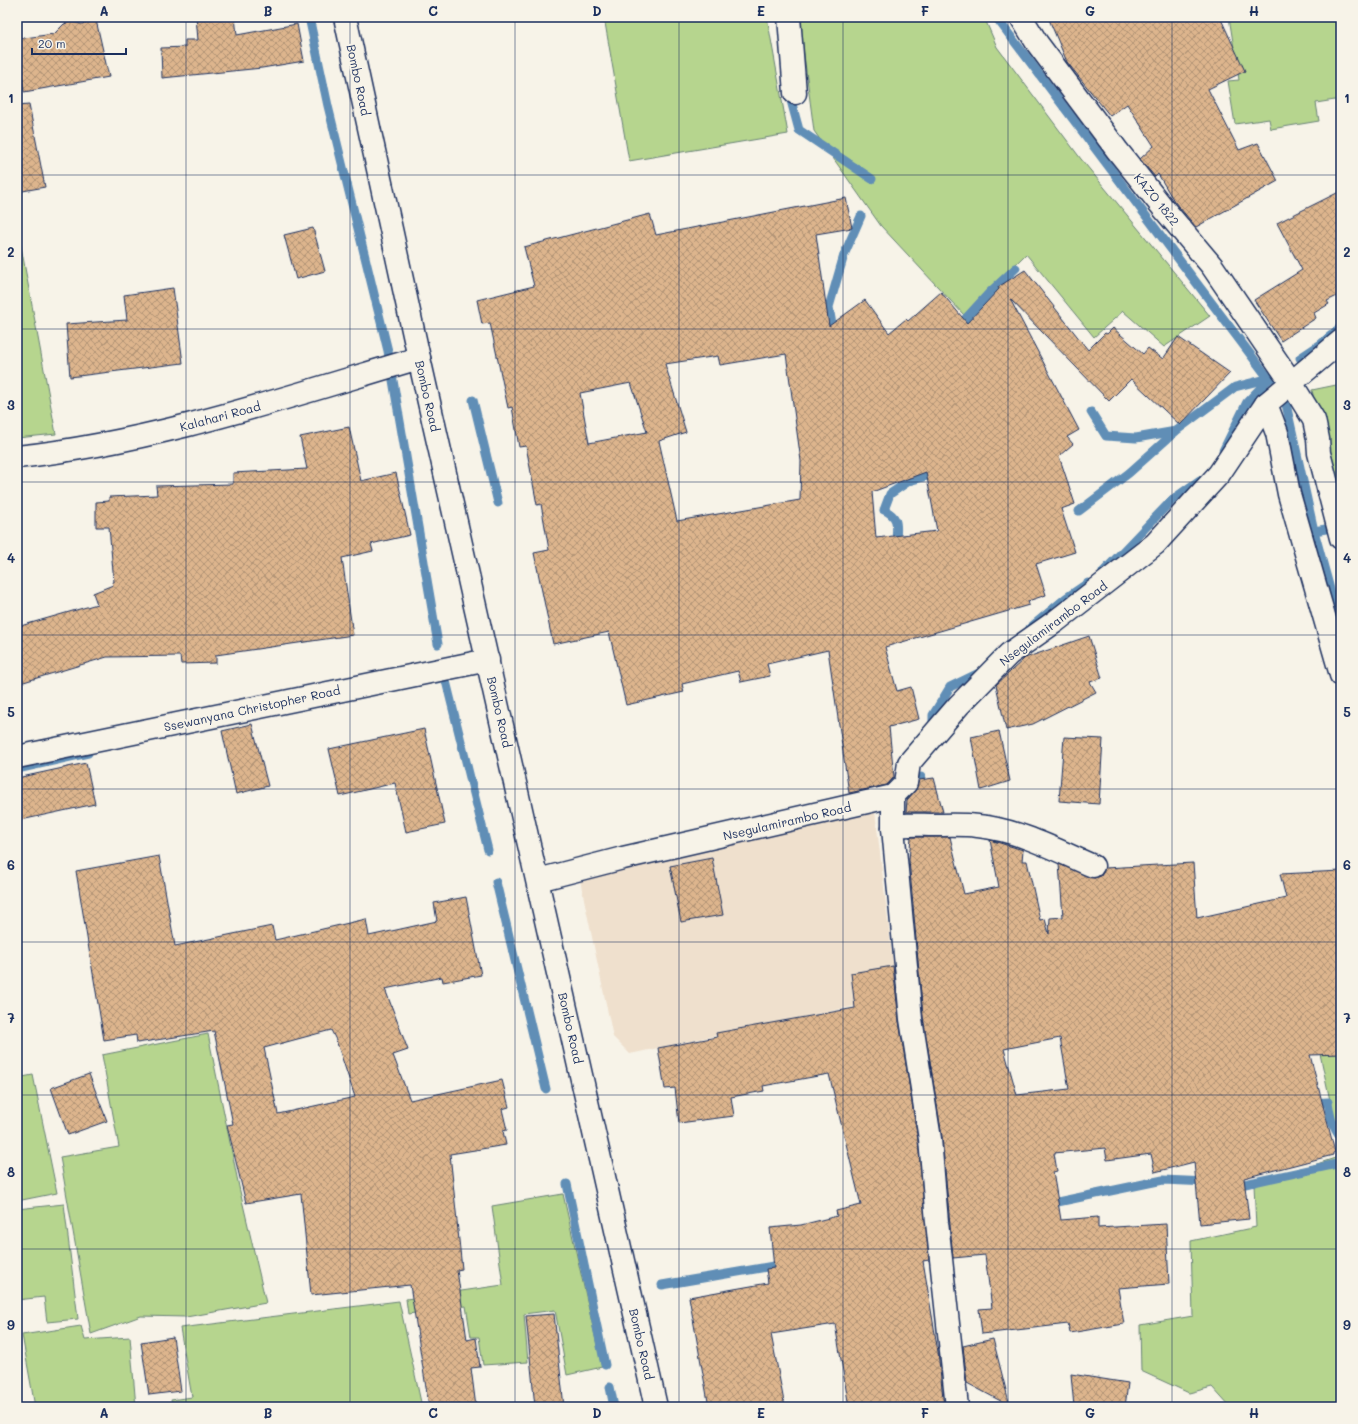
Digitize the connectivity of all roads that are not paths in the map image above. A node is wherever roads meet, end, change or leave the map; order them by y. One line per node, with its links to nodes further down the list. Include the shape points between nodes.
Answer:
1 (345, 17): 6 (street, Bombo Road)
2 (789, 17): 4 (street)
3 (1021, 17): 7 (street, KAZO 1822, via 1037,43 1127,162 1212,266)
4 (796, 93)
5 (1341, 340): 7 (street, Nsegulamirambo Road)
6 (419, 358): 9 (street, Kalahari Road, via 235,413 137,438); 11 (street, Bombo Road)
7 (1290, 384): 8 (street, Nsegulamirambo Road); 10 (street, KAZO 1822, via 1314,420 1319,453)
8 (1266, 404): 12 (street, via 1277,433 1289,494); 14 (street, Nsegulamirambo Road, via 1219,474 1154,544 1056,622 1009,654 959,705 909,763 906,783)
9 (17, 457)
10 (1341, 538)
11 (488, 660): 13 (street, Ssewanyana Christopher Road); 17 (street, Bombo Road)
12 (1341, 675)
13 (17, 757)
14 (893, 796): 15 (street); 17 (street, Nsegulamirambo Road)
15 (893, 828): 16 (street, via 900,825 978,825 1027,837); 19 (street, via 911,1019 930,1138)
16 (1093, 866)
17 (538, 880): 18 (street, Bombo Road)
18 (656, 1407)
19 (957, 1407)

